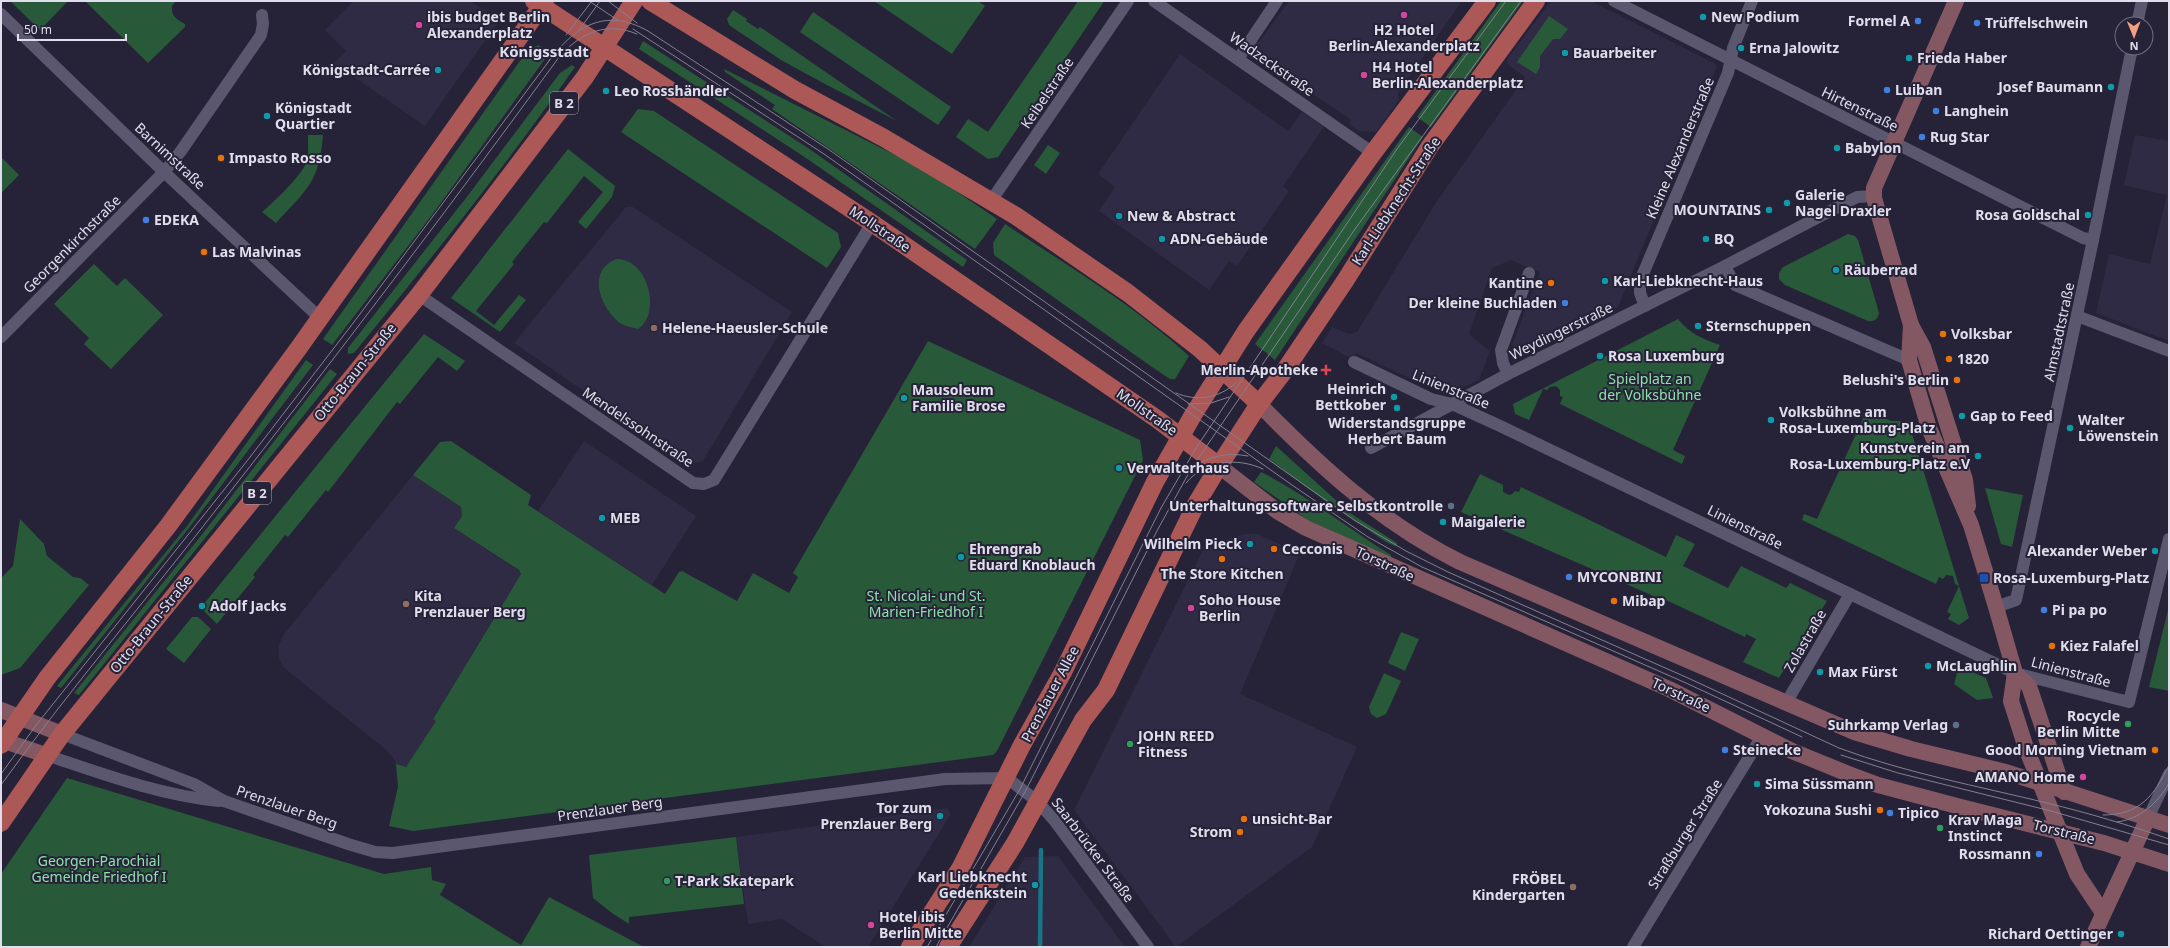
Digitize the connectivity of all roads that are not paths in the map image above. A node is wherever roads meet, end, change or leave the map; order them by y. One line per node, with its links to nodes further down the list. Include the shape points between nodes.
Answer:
1 (634, 1): 16 (main road, Otto-Braun-Straße / B 2)
2 (650, 1): 24 (main road, via 795,90)
3 (1128, 1): 24 (street, Keibelstraße)
4 (1154, 1): 18 (street, Wadzeckstraße)
5 (1277, 1): 18 (street)
6 (1487, 1): 21 (main road)
7 (1536, 1): 40 (main road, Karl-Liebknecht-Straße, via 1430,146 1323,313)
8 (1614, 1): 19 (street, Hirtenstraße)
9 (1752, 1): 19 (street, Kleine Alexanderstraße)
10 (1956, 1): 20 (main road)
11 (2142, 1): 15 (street)
12 (540, 3): 16 (main road, Mollstraße); 32 (main road)
13 (1, 14): 22 (street, Barnimstraße)
14 (262, 15): 22 (street, Georgenkirchstraße, via 261,34)
15 (2139, 16)
16 (605, 47): 25 (main road, Mollstraße); 29 (main road, Otto-Braun-Straße / B 2)
17 (2130, 56): 26 (street, Almstadtstraße)
18 (1238, 59): 21 (street, Wadzeckstraße)
19 (1730, 61): 20 (street, Hirtenstraße); 30 (street, Kleine Alexanderstraße, via 1728,73 1640,281 1640,293)
20 (1893, 142): 23 (main road, via 1874,188); 26 (street, Hirtenstraße, via 2080,237)
21 (1373, 153): 38 (main road)
22 (164, 172): 32 (street, Barnimstraße); 34 (street, Georgenkirchstraße)
23 (1874, 196): 27 (street, Weydingerstraße, via 1857,197); 33 (main road)
24 (991, 201): 38 (main road, via 1128,293)
25 (872, 223): 29 (street, Mendelssohnstraße, via 714,480 704,484 693,483); 42 (main road, Mollstraße)
26 (2094, 240): 31 (street, Almstadtstraße)
27 (1725, 266): 30 (street, Weydingerstraße); 36 (street, via 1735,285)
28 (1529, 273): 39 (street, via 1501,350)
29 (419, 295): 53 (main road, Otto-Braun-Straße / B 2)
30 (1645, 306): 39 (street, Weydingerstraße)
31 (2077, 316): 35 (street); 48 (street, Almstadtstraße, via 2016,600)
32 (320, 318): 52 (main road, via 168,526 47,678)
33 (1911, 325): 36 (main road); 45 (main road, via 1923,348 1965,480)
34 (1, 337)
35 (2169, 351)
36 (1909, 360): 45 (main road, via 1929,428)
37 (1354, 362): 41 (street, Linienstraße, via 1431,399)
38 (1221, 368): 40 (main road); 42 (main road, Prenzlauer Allee)
39 (1508, 374): 41 (street, Weydingerstraße)
40 (1259, 404): 44 (main road, Karl-Liebknecht-Straße); 50 (main road, via 1353,494 1421,542 1460,562)
41 (1452, 404): 43 (street, Weydingerstraße); 47 (street, Linienstraße)
42 (1180, 436): 44 (main road, Mollstraße); 58 (main road, Prenzlauer Allee, via 1063,672 1022,745)
43 (1371, 448)
44 (1219, 466): 54 (main road, Torstraße, via 1277,511 1306,528 1669,689); 61 (main road, via 1195,506 1106,690 1083,720)
45 (1971, 525): 48 (main road)
46 (2169, 539): 49 (street, Linienstraße, via 2129,702)
47 (1850, 594): 49 (street, Linienstraße); 50 (street, Zolastraße)
48 (1996, 608): 49 (main road)
49 (2015, 673): 59 (main road, via 2011,701); 60 (main road, via 2029,686)
50 (1786, 703): 59 (main road, via 1869,737 2006,772)
51 (1, 710): 52 (main road)
52 (21, 718): 53 (main road); 55 (main road)
53 (62, 734): 56 (main road, B 2); 62 (street, Prenzlauer Berg, via 194,784)
54 (1762, 736): 66 (main road, Torstraße, via 1878,785); 73 (street, Straßburger Straße)
55 (2, 742): 56 (main road)
56 (46, 755): 62 (street, Prenzlauer Berg, via 126,781 190,798); 64 (main road, B 2)
57 (2169, 774): 63 (street)
58 (1007, 778): 61 (street, Saarbrücker Straße); 62 (street, Prenzlauer Berg, via 945,779 393,853 375,852 348,844); 70 (main road, Prenzlauer Allee, via 960,867)
59 (2039, 784): 60 (main road); 66 (main road)
60 (2064, 792): 63 (main road)
61 (1037, 801): 71 (main road, via 1015,843); 72 (street, Saarbrücker Straße)
62 (224, 802)
63 (2148, 818): 65 (main road); 67 (main road)
64 (1, 823)
65 (2169, 825)
66 (2060, 831): 67 (main road, Torstraße); 69 (main road, via 2080,878)
67 (2132, 852): 68 (main road, Torstraße); 69 (main road)
68 (2169, 864)
69 (2104, 913): 74 (main road)
70 (910, 947)
71 (948, 947)
72 (1148, 947)
73 (1633, 947)
74 (2088, 947)

